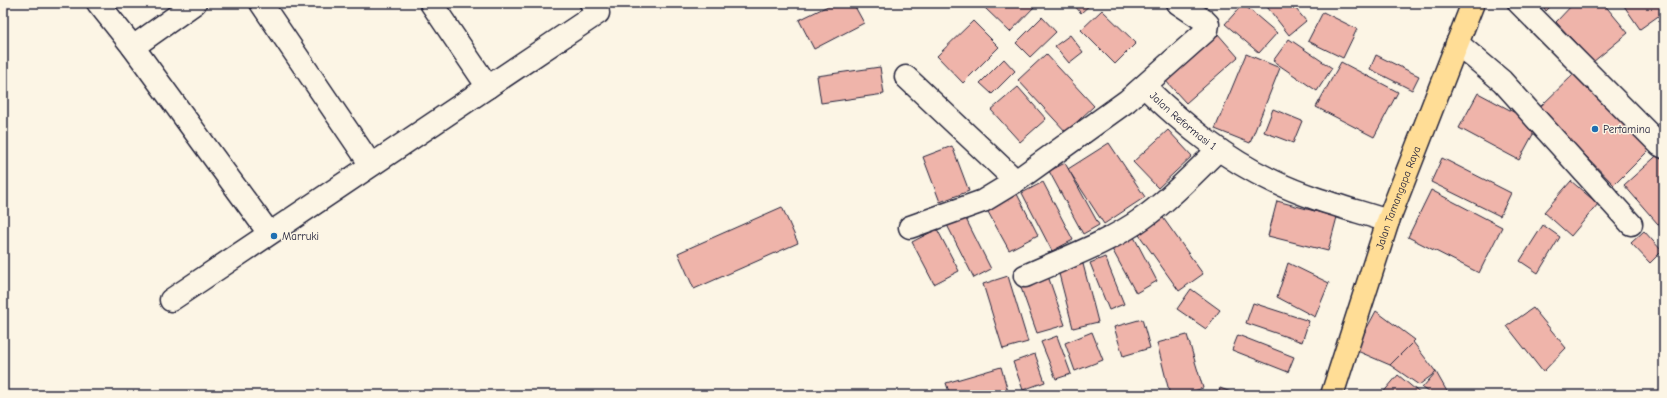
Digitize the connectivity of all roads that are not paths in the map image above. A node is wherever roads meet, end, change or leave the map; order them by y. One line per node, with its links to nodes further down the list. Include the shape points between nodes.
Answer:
1 (98, 3): 10 (street)
2 (195, 3): 10 (street)
3 (261, 3): 16 (street)
4 (431, 3): 12 (street)
5 (591, 3): 12 (street, via 598,13)
6 (1178, 3): 13 (street, via 1205,21 1208,24 1207,30)
7 (1473, 3): 9 (main road, Jalan Tamangapa Raya)
8 (1519, 3): 14 (street)
9 (1457, 43): 18 (main road, Jalan Tamangapa Raya); 19 (street, via 1502,81)
10 (133, 46): 21 (street)
11 (906, 78): 17 (street)
12 (488, 87): 16 (street)
13 (1145, 87): 15 (street, Jalan Reformasi 1, via 1179,120); 17 (street, Jalan Reformasi 1)
14 (1664, 147)
15 (1218, 150): 18 (street, Jalan Reformasi 1, via 1280,184); 22 (street, via 1163,202 1125,230)
16 (371, 165): 21 (street)
17 (1016, 181): 20 (street, Jalan Reformasi 1, via 983,201)
18 (1388, 221): 24 (main road, Jalan Tamangapa Raya)
19 (1631, 224)
20 (910, 227)
21 (269, 233): 23 (street)
22 (1025, 276)
23 (171, 300)
24 (1332, 395)

